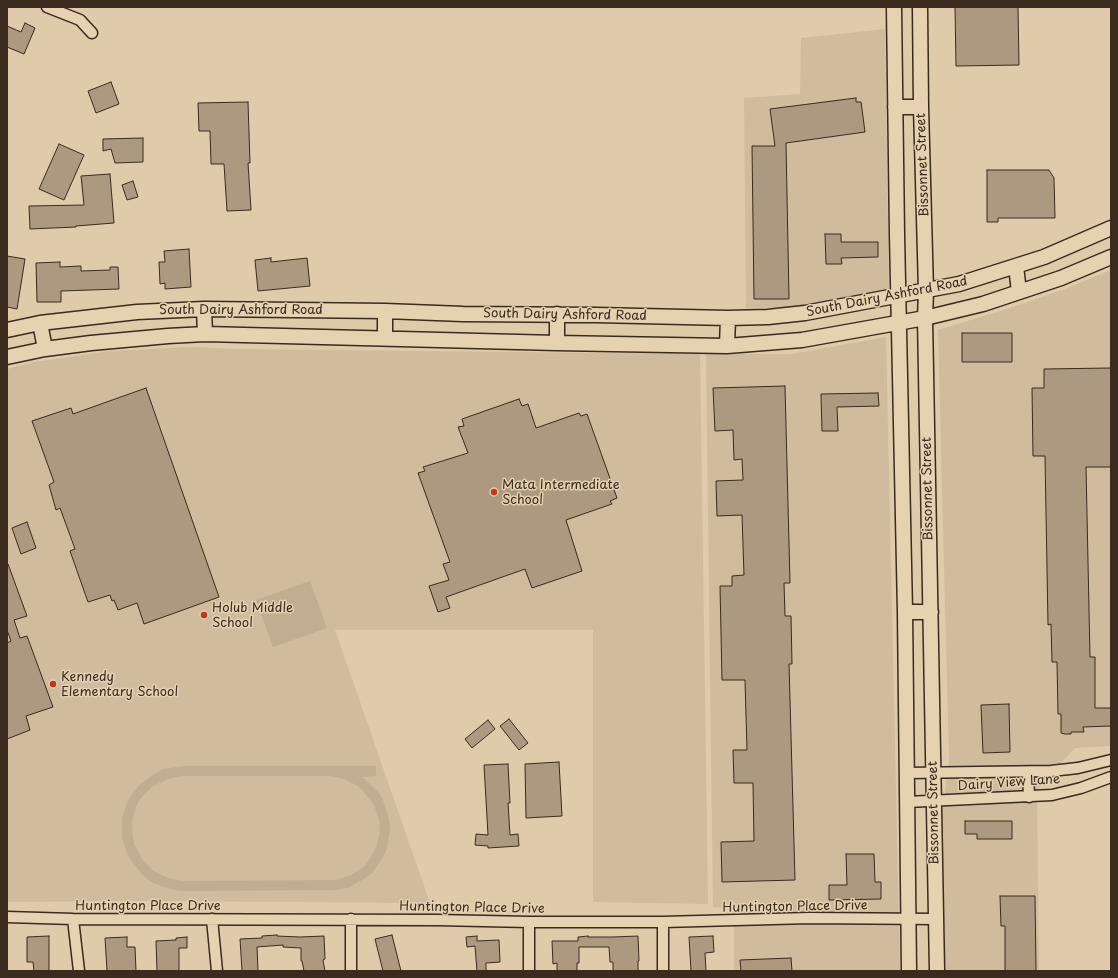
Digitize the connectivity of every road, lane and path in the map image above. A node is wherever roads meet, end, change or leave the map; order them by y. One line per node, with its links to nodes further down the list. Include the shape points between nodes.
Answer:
1 (47, 7): 4 (street, via 80,20)
2 (894, 7): 5 (main road, Bissonnet Street)
3 (920, 7): 6 (main road, Bissonnet Street)
4 (92, 33)
5 (895, 107): 6 (main road); 12 (main road, Bissonnet Street)
6 (921, 107): 10 (main road, Bissonnet Street)
7 (1111, 228): 9 (main road, South Dairy Ashford Road, via 1044,257)
8 (1111, 257): 11 (main road, South Dairy Ashford Road)
9 (1016, 266): 10 (main road, South Dairy Ashford Road, via 959,284); 11 (main road)
10 (926, 291): 12 (main road, South Dairy Ashford Road); 17 (main road, Bissonnet Street)
11 (1019, 292): 17 (main road, South Dairy Ashford Road)
12 (899, 296): 16 (main road, South Dairy Ashford Road, via 805,313); 19 (main road, Bissonnet Street)
13 (204, 309): 14 (main road, South Dairy Ashford Road); 18 (main road, South Dairy Ashford Road, via 137,312); 21 (main road)
14 (385, 311): 15 (main road, South Dairy Ashford Road); 22 (main road)
15 (557, 314): 16 (main road, South Dairy Ashford Road); 23 (main road)
16 (728, 318): 24 (main road)
17 (925, 318): 19 (main road, South Dairy Ashford Road); 28 (main road, Bissonnet Street)
18 (40, 323): 20 (main road, South Dairy Ashford Road); 25 (main road)
19 (899, 323): 24 (main road, South Dairy Ashford Road, via 802,340); 27 (main road, Bissonnet Street)
20 (7, 330)
21 (205, 334): 22 (main road, South Dairy Ashford Road); 25 (main road, South Dairy Ashford Road, via 130,338)
22 (385, 338): 23 (main road, South Dairy Ashford Road)
23 (557, 343): 24 (main road, South Dairy Ashford Road)
24 (727, 346)
25 (45, 349): 26 (main road, South Dairy Ashford Road)
26 (7, 357)
27 (905, 612): 28 (main road); 31 (main road, Bissonnet Street)
28 (930, 612): 32 (main road, Bissonnet Street)
29 (1111, 760): 30 (street, Dairy View Lane, via 1078,768)
30 (1028, 772): 32 (street, Dairy View Lane); 34 (street)
31 (907, 773): 32 (street, Dairy View Lane); 36 (main road, Bissonnet Street)
32 (933, 773): 35 (main road, Bissonnet Street)
33 (1111, 777): 34 (street, Dairy View Lane, via 1081,788)
34 (1029, 797): 35 (street, Dairy View Lane)
35 (934, 801): 36 (street, Dairy View Lane); 42 (main road, Bissonnet Street)
36 (907, 802): 38 (main road, Bissonnet Street)
37 (7, 917): 39 (street, Huntington Place Drive)
38 (909, 918): 42 (street, Huntington Place Drive); 44 (street, Huntington Place Drive); 50 (main road, Bissonnet Street)
39 (73, 919): 40 (street, Huntington Place Drive); 45 (street)
40 (212, 919): 41 (street, Huntington Place Drive); 46 (street)
41 (351, 919): 43 (street, Huntington Place Drive); 47 (street)
42 (936, 919): 51 (main road, Bissonnet Street)
43 (528, 922): 44 (street, Huntington Place Drive); 48 (street)
44 (663, 922): 49 (street)
45 (79, 971)
46 (217, 971)
47 (351, 971)
48 (529, 971)
49 (663, 971)
50 (909, 971)
51 (937, 971)

